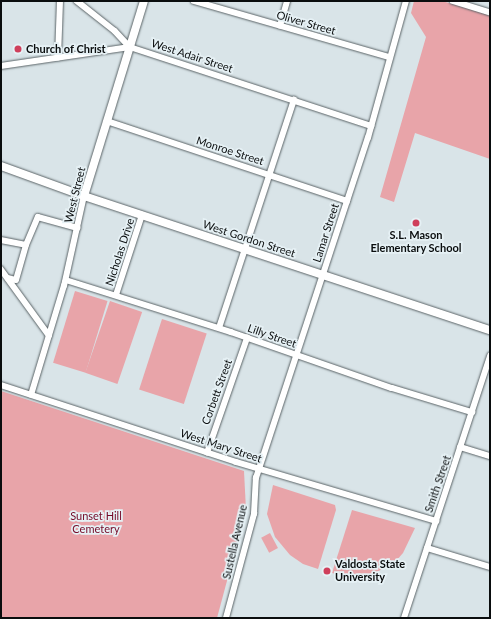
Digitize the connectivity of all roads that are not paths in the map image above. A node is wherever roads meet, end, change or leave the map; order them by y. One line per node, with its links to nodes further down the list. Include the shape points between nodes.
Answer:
1 (60, 1): 12 (street)
2 (76, 1): 10 (street, via 115,31)
3 (144, 1): 10 (street, West Street)
4 (194, 1): 9 (street, Oliver Street)
5 (287, 1): 9 (street)
6 (406, 1): 11 (street, Lamar Street)
7 (453, 1): 8 (street)
8 (490, 12)
9 (280, 26): 11 (street, Oliver Street)
10 (130, 47): 12 (street, West Adair Street); 14 (street, West Adair Street); 15 (street, West Street)
11 (389, 57): 16 (street, Lamar Street)
12 (58, 58): 13 (street, West Adair Street)
13 (1, 66)
14 (294, 100): 16 (street, West Adair Street); 18 (street)
15 (107, 121): 18 (street, Monroe Street); 19 (street, West Street)
16 (371, 126): 20 (street, Lamar Street)
17 (1, 166): 19 (street, West Gordon Street)
18 (268, 174): 20 (street, Monroe Street); 25 (street)
19 (84, 196): 21 (street, West Gordon Street); 22 (street, West Street)
20 (347, 201): 27 (street, Lamar Street)
21 (142, 215): 25 (street, West Gordon Street); 30 (street, Nicholas Drive)
22 (78, 228): 24 (street, via 38,217); 29 (street, West Street)
23 (1, 240): 24 (street)
24 (26, 245): 28 (street, via 16,280)
25 (243, 249): 27 (street, West Gordon Street); 31 (street)
26 (1, 269): 28 (street)
27 (323, 275): 32 (street, West Gordon Street); 35 (street, Lamar Street)
28 (8, 278): 33 (street)
29 (66, 280): 30 (street, Lilly Street); 33 (street, West Street)
30 (116, 295): 31 (street, Lilly Street)
31 (219, 328): 34 (street, Lilly Street)
32 (490, 330)
33 (49, 335): 38 (street, West Street)
34 (247, 338): 35 (street, Lilly Street); 41 (street, Corbett Street)
35 (296, 354): 39 (street, Lilly Street, via 392,388); 43 (street, Lamar Street)
36 (490, 356): 39 (street, Smith Street)
37 (1, 385): 38 (street, West Mary Street)
38 (32, 395): 41 (street, West Mary Street)
39 (472, 412): 40 (street, Smith Street)
40 (460, 447): 42 (street); 44 (street, Smith Street)
41 (207, 453): 43 (street, West Mary Street)
42 (490, 456)
43 (259, 470): 44 (street, West Mary Street); 47 (street, Sustella Avenue, via 256,478 254,514)
44 (436, 520): 45 (street, Smith Street)
45 (427, 548): 46 (street); 48 (street, Smith Street)
46 (490, 567)
47 (226, 618)
48 (404, 618)

